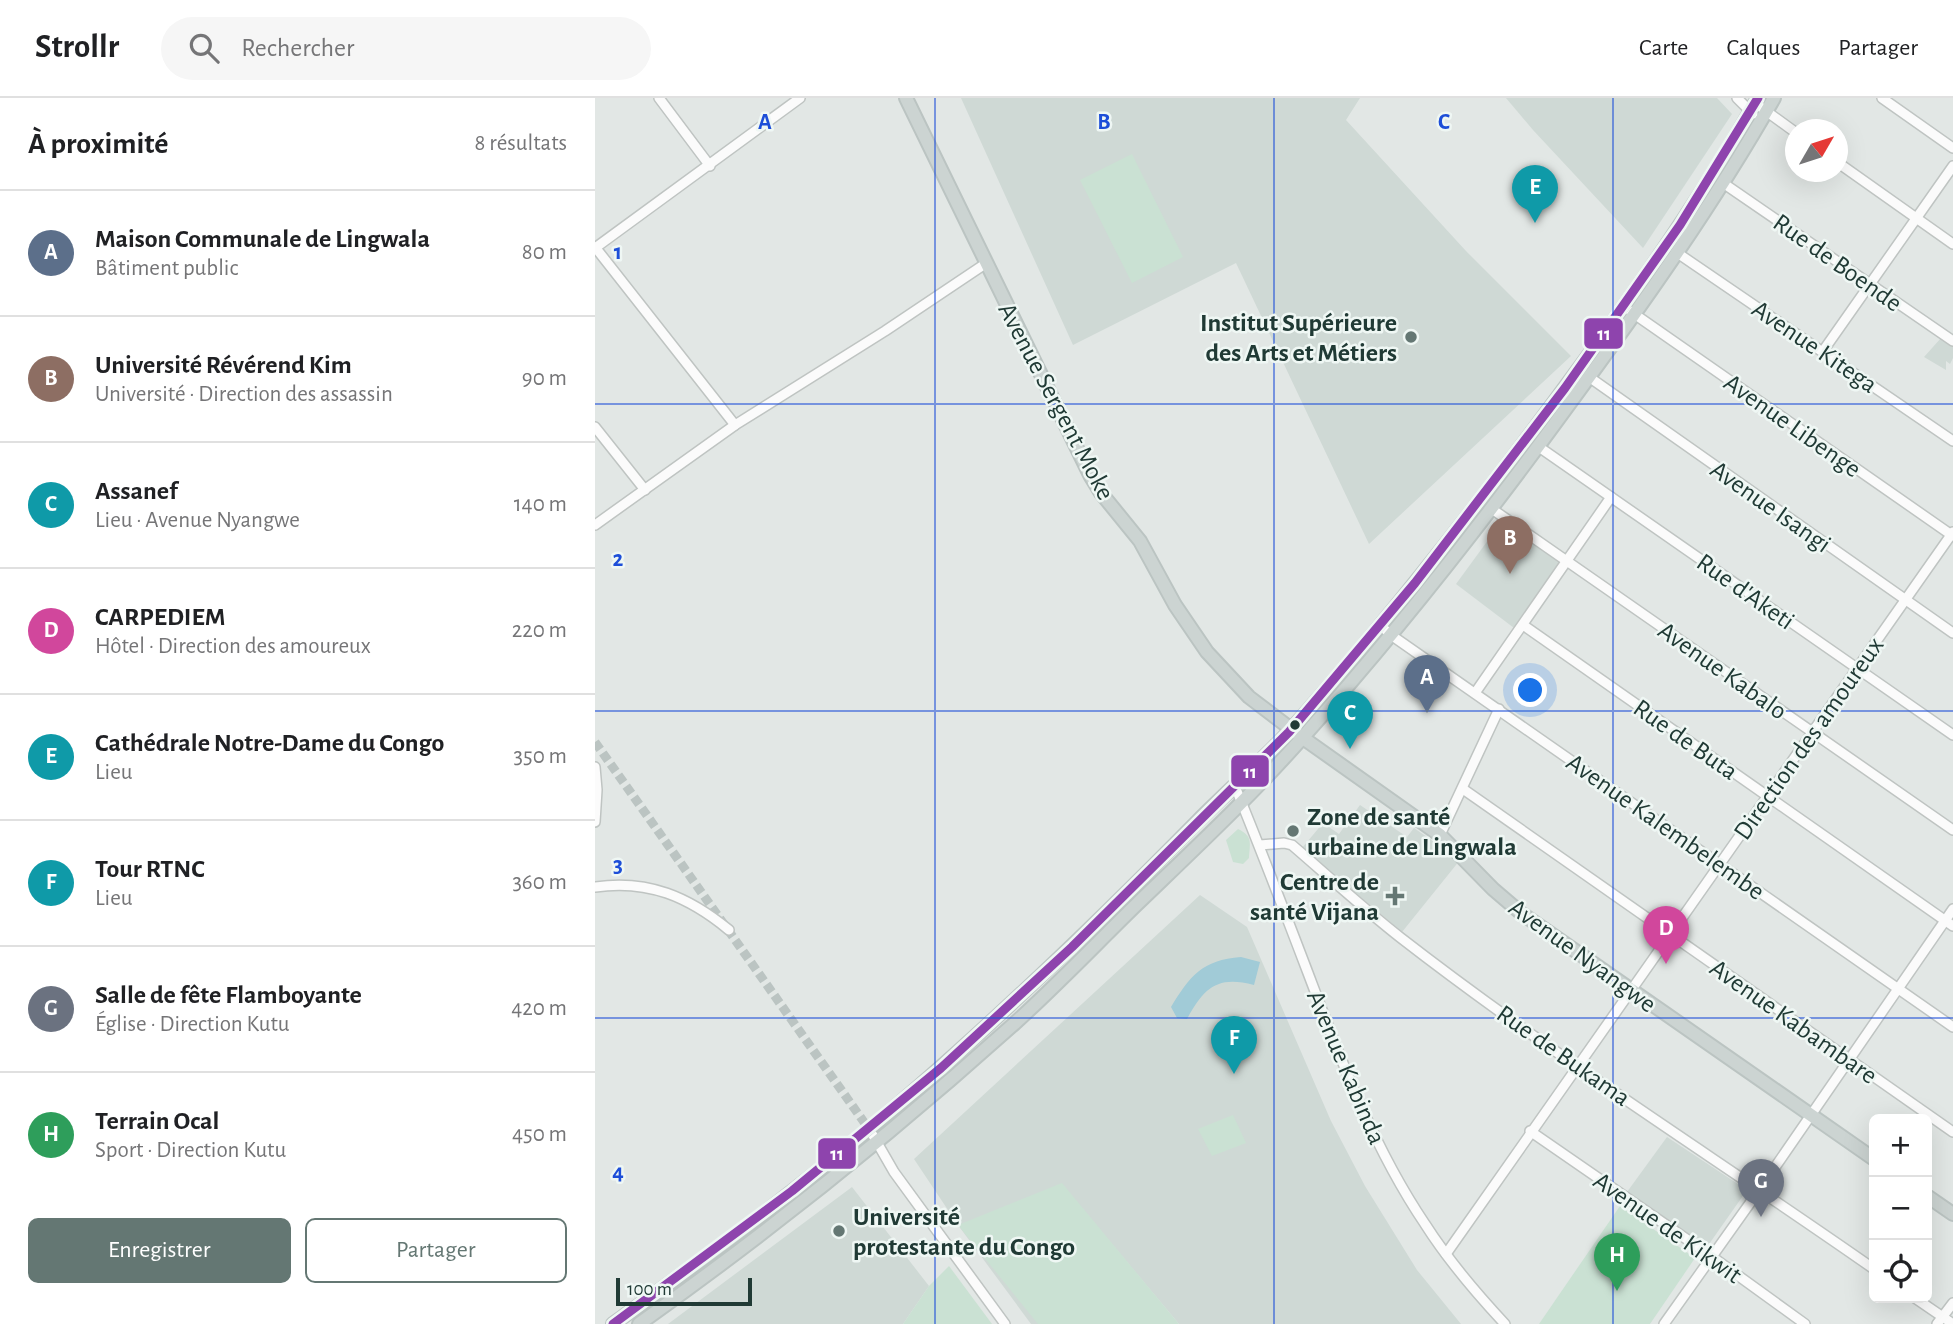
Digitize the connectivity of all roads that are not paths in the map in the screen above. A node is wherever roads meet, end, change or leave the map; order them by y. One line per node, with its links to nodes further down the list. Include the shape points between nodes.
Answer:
1 (659, 98): 10 (street)
2 (800, 98): 10 (street)
3 (906, 98): 18 (main road, Avenue Sergent Moke)
4 (1737, 98): 7 (street)
5 (1774, 98): 7 (main road)
6 (1882, 98): 9 (street)
7 (1758, 109): 8 (street); 13 (main road); 20 (main road, via 1694,202)
8 (1785, 126)
9 (1953, 148)
10 (710, 166): 16 (street)
11 (1953, 166): 14 (street)
12 (1848, 170): 14 (street)
13 (1723, 183): 17 (main road); 19 (street, Rue de Boende)
14 (1916, 218): 15 (street); 19 (street)
15 (1953, 244)
16 (595, 248): 24 (street)
17 (1676, 252): 20 (main road); 22 (street, Avenue Kitega)
18 (985, 264): 24 (street); 42 (main road, Avenue Sergent Moke, via 1101,493 1140,541 1207,652 1249,696)
19 (1870, 284): 21 (street, Rue de Boende); 22 (street)
20 (1629, 311): 23 (main road); 32 (street, Avenue Libenge); 35 (main road)
21 (1953, 341)
22 (1823, 351): 26 (street, Avenue Kitega)
23 (1589, 377): 27 (main road); 34 (street, Avenue Isangi)
24 (735, 425): 28 (street)
25 (595, 427): 28 (street)
26 (1953, 440)
27 (1539, 447): 29 (street, Rue d'Aketi); 30 (main road)
28 (645, 490): 31 (street)
29 (1612, 497): 33 (street); 39 (street, Rue d'Aketi)
30 (1492, 509): 33 (street, Avenue Kabalo); 38 (main road)
31 (595, 525)
32 (1952, 534): 34 (street, Direction des amoureux)
33 (1566, 561): 36 (street); 43 (street, Avenue Kabalo)
34 (1905, 600): 37 (street, Avenue Isangi); 39 (street, Direction des amoureux)
35 (1380, 625): 38 (street, Avenue Kalembelembe); 42 (main road)
36 (1523, 625): 40 (street); 49 (street, Rue de Buta)
37 (1953, 634)
38 (1391, 635): 40 (street, Avenue Kalembelembe); 45 (main road)
39 (1857, 668): 43 (street, Direction des amoureux); 44 (street, Rue d'Aketi)
40 (1475, 692): 41 (street, Avenue Kalembelembe)
41 (1499, 709): 48 (street); 55 (street, Avenue Kalembelembe)
42 (1291, 729): 45 (main road, Avenue Sergent Moke); 47 (main road)
43 (1813, 732): 49 (street, Direction des amoureux); 52 (street, Avenue Kabalo)
44 (1953, 734)
45 (1303, 738): 50 (main road); 53 (main road, Avenue Nyangwe)
46 (595, 767): 51 (street)
47 (1234, 784): 50 (street, Avenue Kabinda); 80 (main road, via 1065,955 879,1121)
48 (1463, 789): 53 (street); 60 (street, Avenue Kabambare)
49 (1768, 796): 55 (street, Direction des amoureux); 58 (street, Rue de Buta)
50 (1242, 802): 54 (street, Avenue Kabinda); 69 (main road, via 1016,1022)
51 (595, 821)
52 (1953, 830)
53 (1440, 835): 62 (main road, Avenue Nyangwe, via 1506,902)
54 (1260, 845): 65 (street, Rue de Bukama, via 1292,845 1400,937); 74 (street, Avenue Kabinda, via 1347,1076 1401,1186)
55 (1720, 864): 60 (street, Direction des amoureux); 61 (street, Avenue Kalembelembe)
56 (595, 887): 59 (street, via 656,889 686,900)
57 (1953, 909): 58 (street)
58 (1949, 923): 61 (street)
59 (729, 930)
60 (1671, 935): 62 (street, Direction des amoureux); 64 (street, Avenue Kabambare)
61 (1898, 989): 63 (street, Avenue Kalembelembe); 64 (street)
62 (1631, 990): 65 (street, Direction des amoureux); 66 (main road, Avenue Nyangwe)
63 (1953, 1027)
64 (1850, 1060): 66 (street); 68 (street, Avenue Kabambare)
65 (1576, 1066): 67 (street, Direction des amoureux); 71 (street, Rue de Bukama)
66 (1811, 1116): 70 (main road, Avenue Nyangwe); 71 (street)
67 (1530, 1131): 74 (street, Direction des amoureux); 75 (street, Avenue de Kikwit)
68 (1953, 1132)
69 (874, 1137): 81 (main road, via 746,1245); 82 (street, via 894,1172)
70 (1869, 1156)
71 (1760, 1189): 75 (street); 76 (street, Rue de Bukama)
72 (1932, 1199): 73 (main road)
73 (1953, 1214)
74 (1446, 1254): 83 (street, Avenue Kabinda)
75 (1711, 1256): 84 (street); 85 (street, Avenue de Kikwit)
76 (1869, 1265)
77 (1921, 1303): 79 (street)
78 (1953, 1303): 79 (street)
79 (1940, 1320): 86 (street)
80 (613, 1324)
81 (639, 1324)
82 (1005, 1324)
83 (1505, 1324)
84 (1664, 1324)
85 (1805, 1324)
86 (1953, 1324)

